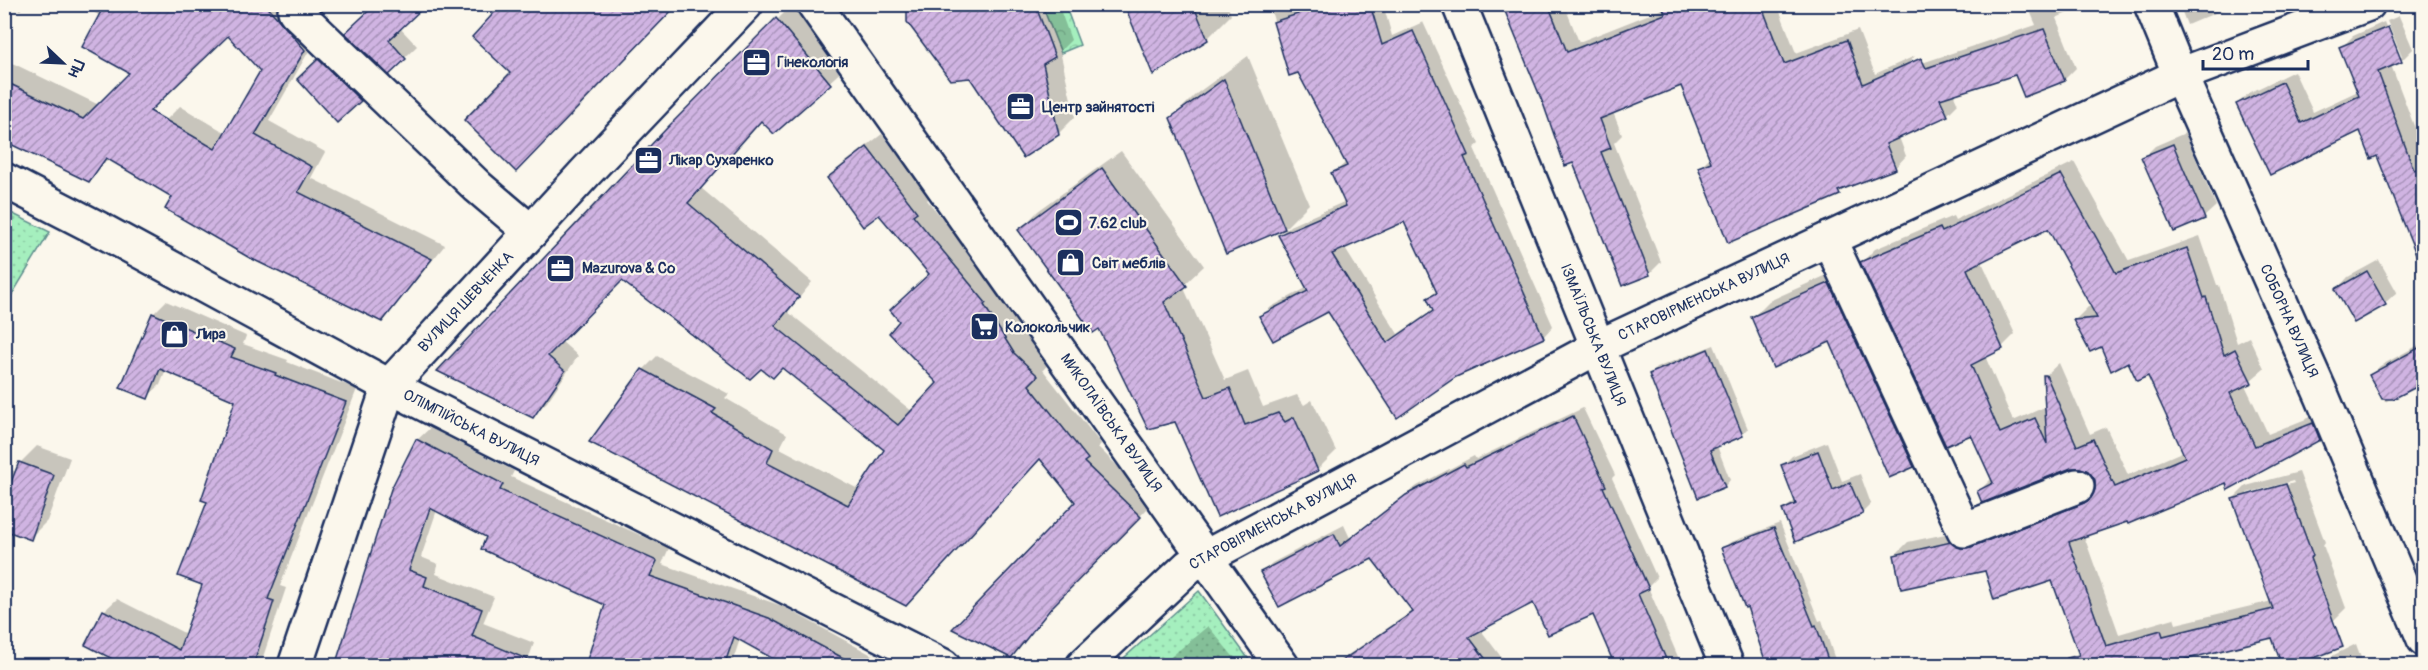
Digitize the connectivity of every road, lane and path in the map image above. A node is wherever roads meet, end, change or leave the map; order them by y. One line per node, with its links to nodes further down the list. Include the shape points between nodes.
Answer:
1 (746, 4): 9 (street, ВУЛИЦЯ ШЕВЧЕНКА)
2 (814, 4): 14 (street, МИКОЛАЇВСЬКА ВУЛИЦЯ)
3 (1459, 4): 11 (street, ІЗМАЇЛЬСЬКА ВУЛИЦЯ)
4 (2151, 4): 7 (street, СОБОРНА ВУЛИЦЯ)
5 (2368, 4): 7 (street, СТАРОВІРМЕНСЬКА ВУЛИЦЯ)
6 (295, 11): 9 (street, via 478,187)
7 (2180, 75): 10 (street, СТАРОВІРМЕНСЬКА ВУЛИЦЯ); 15 (street, СОБОРНА ВУЛИЦЯ)
8 (4, 180): 12 (street, ОЛІМПІЙСЬКА ВУЛИЦЯ)
9 (531, 232): 12 (street, ВУЛИЦЯ ШЕВЧЕНКА)
10 (1829, 239): 11 (street, СТАРОВІРМЕНСЬКА ВУЛИЦЯ); 13 (street, via 1964,530)
11 (1598, 347): 14 (street, СТАРОВІРМЕНСЬКА ВУЛИЦЯ); 20 (street, ІЗМАЇЛЬСЬКА ВУЛИЦЯ)
12 (389, 386): 16 (street, ВУЛИЦЯ ШЕВЧЕНКА); 17 (street, ОЛІМПІЙСЬКА ВУЛИЦЯ)
13 (2077, 486)
14 (1206, 558): 18 (street, СТАРОВІРМЕНСЬКА ВУЛИЦЯ, via 1189,566); 19 (street, МИКОЛАЇВСЬКА ВУЛИЦЯ)
15 (2424, 639)
16 (296, 666)
17 (943, 666)
18 (1083, 666)
19 (1282, 666)
20 (1727, 666)

